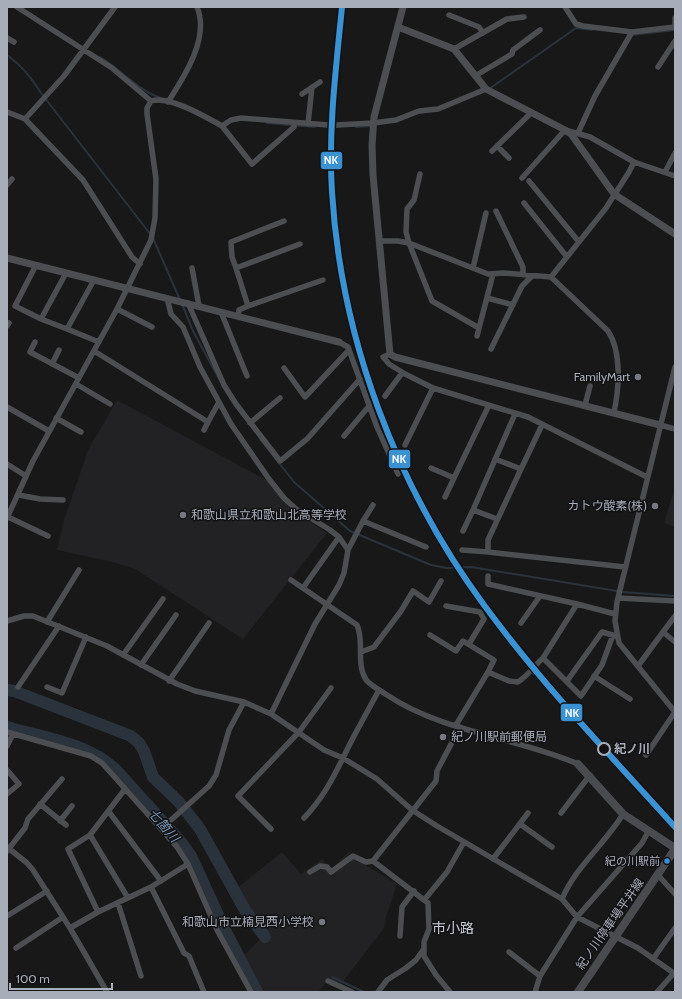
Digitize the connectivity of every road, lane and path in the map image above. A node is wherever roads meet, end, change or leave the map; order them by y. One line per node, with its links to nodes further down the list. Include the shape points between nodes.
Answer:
1 (17, 7): 17 (street)
2 (115, 7): 17 (street)
3 (197, 7): 26 (street, via 200,24 196,51)
4 (403, 7): 10 (street)
5 (565, 7): 12 (street, via 576,24)
6 (449, 15): 13 (street, via 479,27)
7 (524, 17): 13 (street, via 507,19)
8 (675, 18): 9 (street)
9 (675, 26): 12 (street)
10 (398, 27): 18 (street); 35 (street)
11 (540, 30): 20 (street, via 513,50 512,54)
12 (632, 32): 37 (street, via 595,96)
13 (483, 33): 18 (street)
14 (7, 38): 16 (street)
15 (675, 41): 19 (street)
16 (14, 42)
17 (84, 48): 25 (street); 29 (street, via 64,76)
18 (454, 49): 20 (street)
19 (658, 67)
20 (476, 76): 23 (street)
21 (320, 82): 22 (street)
22 (312, 87): 24 (street); 30 (street)
23 (487, 90): 28 (street); 35 (street, via 438,109 419,111)
24 (302, 94)
25 (151, 101): 26 (street); 62 (street, via 147,114 156,179 155,218 152,237)
26 (169, 101): 34 (street)
27 (7, 112): 29 (street)
28 (531, 113): 36 (street); 38 (street)
29 (25, 119): 62 (street, via 83,180 132,257)
30 (308, 124): 31 (street); 32 (street)
31 (294, 125): 34 (street, via 241,118 230,120); 34 (street, via 252,164)
32 (328, 125)
33 (337, 125): 35 (street)
34 (222, 126)
35 (373, 126): 56 (street, via 373,175)
36 (565, 130): 37 (street); 46 (street); 50 (street, via 571,134)
37 (578, 133): 42 (street)
38 (497, 146): 39 (street); 41 (street)
39 (492, 151)
40 (675, 153): 43 (street)
41 (509, 158)
42 (634, 162): 43 (street); 50 (street)
43 (665, 172): 45 (street)
44 (420, 174): 58 (street, via 414,200 407,209 406,232)
45 (675, 176)
46 (522, 178)
47 (12, 179): 49 (street)
48 (529, 180): 57 (street)
49 (7, 185)
50 (614, 194): 55 (street); 57 (street)
51 (524, 203): 60 (street)
52 (496, 211): 69 (street, via 523,266)
53 (486, 213): 66 (street)
54 (284, 221): 65 (street, via 231,242)
55 (675, 234)
56 (380, 241): 58 (street, via 398,240); 96 (street)
57 (579, 242): 60 (street)
58 (409, 243): 66 (street); 86 (street, via 432,302)
59 (300, 244): 65 (street)
60 (567, 257): 71 (street)
61 (7, 258): 63 (street)
62 (140, 264): 74 (street)
63 (36, 266): 67 (street); 84 (street, via 15,306)
64 (192, 268): 79 (street)
65 (236, 268): 80 (street)
66 (473, 268): 68 (street)
67 (66, 273): 72 (street); 84 (street)
68 (493, 274): 69 (street); 76 (street)
69 (523, 275): 70 (street)
70 (532, 276): 71 (street); 78 (street, via 522,286)
71 (551, 277): 115 (street, via 612,337 617,351 619,391)
72 (94, 280): 74 (street); 87 (street)
73 (323, 280): 80 (street)
74 (128, 288): 75 (street); 81 (street)
75 (167, 298): 77 (street); 109 (street, via 171,314 183,327)
76 (487, 298): 78 (street); 86 (street)
77 (183, 302): 79 (street); 119 (street, via 224,386)
78 (513, 305): 92 (street)
79 (199, 306): 82 (street)
80 (248, 306): 83 (street, via 240,310)
81 (117, 308): 85 (street); 90 (street)
82 (221, 312): 83 (street); 101 (street)
83 (238, 316): 91 (street)
84 (41, 319): 87 (street)
85 (152, 327)
86 (479, 328): 88 (street)
87 (67, 329): 90 (street)
88 (477, 336)
89 (35, 342): 97 (street, via 30,352)
90 (99, 342): 95 (street)
91 (339, 342): 94 (street)
92 (491, 349)
93 (59, 350): 97 (street)
94 (349, 350): 99 (street, via 305,397); 103 (street)
95 (94, 351): 102 (street); 118 (street)
96 (390, 354): 100 (street, via 383,357); 112 (street)
97 (52, 364): 102 (street)
98 (675, 367): 121 (street)
99 (284, 368)
100 (402, 372): 106 (street); 107 (street)
101 (247, 376)
102 (79, 378): 104 (street)
103 (360, 379): 113 (street); 119 (street, via 308,438 280,461)
104 (76, 384): 110 (street); 117 (street)
105 (590, 386): 112 (street)
106 (433, 388): 111 (street); 127 (street)
107 (385, 396)
108 (280, 398): 119 (street)
109 (219, 402): 118 (street); 146 (street, via 230,424 284,498)
110 (110, 404)
111 (489, 405): 116 (street); 135 (street)
112 (585, 405): 115 (street)
113 (370, 406): 126 (street); 132 (street)
114 (7, 407): 124 (street)
115 (614, 412): 121 (street)
116 (515, 414): 120 (street); 128 (street)
117 (56, 418): 124 (street); 125 (street)
118 (208, 422): 123 (street)
119 (250, 423)
120 (542, 425): 131 (street); 134 (street)
121 (660, 425): 122 (street); 134 (street)
122 (675, 429)
123 (204, 430)
124 (49, 431): 133 (street)
125 (81, 432)
126 (344, 436)
127 (405, 445)
128 (496, 459): 131 (street); 140 (street)
129 (7, 464): 133 (street)
130 (431, 468): 135 (street)
131 (521, 469): 142 (street)
132 (398, 474)
133 (26, 476): 136 (street)
134 (647, 477): 151 (street)
135 (454, 478): 137 (street)
136 (19, 495): 138 (street); 141 (street)
137 (445, 497)
138 (63, 500)
139 (373, 505): 143 (street)
140 (473, 510): 142 (street); 144 (street)
141 (7, 517): 145 (street)
142 (498, 519): 150 (street, via 488,540)
143 (363, 521): 147 (street); 148 (street)
144 (463, 531)
145 (48, 536)
146 (339, 537): 148 (street); 156 (street)
147 (426, 547)
148 (348, 550): 161 (street, via 344,574)
149 (462, 550): 150 (street)
150 (488, 552): 151 (street)
151 (625, 567): 158 (street)
152 (79, 570): 168 (street)
153 (488, 576): 157 (street, via 488,584)
154 (291, 580): 156 (street)
155 (441, 581): 178 (street, via 429,602 413,590 374,647)
156 (303, 588): 161 (street)
157 (540, 596): 162 (street); 170 (street)
158 (618, 596): 160 (street); 164 (street)
159 (163, 599): 179 (street)
160 (675, 601)
161 (328, 604): 178 (street, via 357,625 361,634); 194 (street, via 315,624)
162 (577, 604): 164 (street); 180 (street)
163 (446, 606): 177 (street, via 480,612 484,619)
164 (615, 614): 174 (street)
165 (176, 615): 181 (street)
166 (675, 616): 172 (street)
167 (7, 621): 168 (street, via 33,616)
168 (47, 622): 171 (street)
169 (209, 623): 185 (street)
170 (521, 623)
171 (59, 626): 175 (street); 187 (street)
172 (662, 632): 176 (street); 182 (street)
173 (430, 635): 177 (street, via 456,651 463,641)
174 (615, 636): 182 (street); 184 (street); 186 (street, via 602,632)
175 (86, 637): 179 (street); 188 (street, via 62,693)
176 (675, 642)
177 (469, 644): 183 (street, via 494,660)
178 (361, 652): 190 (street, via 367,681)
179 (123, 655): 181 (street)
180 (543, 658): 183 (street, via 518,682 508,681); 186 (street)
181 (141, 666): 185 (street)
182 (638, 666): 193 (street)
183 (488, 672): 195 (street)
184 (594, 676): 186 (street, via 581,696); 191 (street)
185 (169, 681): 192 (street)
186 (567, 681)
187 (18, 687)
188 (47, 687)
189 (331, 688): 197 (street)
190 (379, 690): 195 (street, via 408,709); 201 (street)
191 (630, 699)
192 (244, 702): 194 (street); 219 (street, via 228,730 216,775 209,786)
193 (675, 712): 200 (street)
194 (271, 714): 197 (street)
195 (458, 726): 202 (street); 210 (street, via 437,772 436,781)
196 (7, 732): 198 (street)
197 (299, 732): 201 (street, via 324,750); 220 (street, via 238,796)
198 (13, 734): 199 (street); 206 (street, via 91,756 110,770)
199 (7, 746)
200 (646, 755)
201 (343, 758): 210 (street, via 377,779); 215 (street, via 319,803)
202 (578, 764): 204 (main road, 紀ノ川停車場平井線)
203 (7, 770): 207 (street, via 18,784)
204 (590, 775): 213 (street); 214 (main road, 紀ノ川停車場平井線)
205 (62, 779): 208 (street)
206 (125, 789): 211 (street); 219 (street)
207 (7, 794)
208 (40, 804): 216 (street); 226 (street)
209 (72, 806): 216 (street)
210 (412, 810): 223 (street); 228 (street)
211 (109, 812): 222 (street); 232 (street)
212 (528, 813): 217 (street)
213 (562, 813)
214 (623, 814): 221 (main road, 紀ノ川停車場平井線); 239 (street, via 615,828 571,879)
215 (304, 818)
216 (60, 820): 218 (street)
217 (520, 824): 224 (street); 227 (street)
218 (66, 825)
219 (163, 827): 229 (street)
220 (271, 829)
221 (648, 832): 225 (main road, 紀ノ川停車場平井線); 243 (street, via 642,843)
222 (90, 835): 237 (street); 241 (street, via 68,849)
223 (464, 842): 227 (street); 238 (street, via 447,872)
224 (552, 846)
225 (675, 848): 231 (main road, 紀ノ川停車場平井線)
226 (8, 849): 234 (street, via 27,863)
227 (493, 859): 239 (street)
228 (373, 861): 230 (street, via 366,862 353,856 331,872 327,867 320,866); 235 (street)
229 (188, 864): 232 (street); 259 (street, via 217,930)
230 (310, 872)
231 (658, 875): 236 (street); 248 (main road, 紀ノ川停車場平井線)
232 (161, 881): 233 (street)
233 (151, 887): 237 (street); 258 (street, via 184,954 189,956)
234 (47, 891): 242 (street); 244 (street)
235 (414, 891): 238 (street); 247 (street, via 402,907)
236 (675, 894)
237 (128, 898): 240 (street)
238 (425, 899): 250 (street, via 428,903 429,923)
239 (562, 899): 243 (street)
240 (118, 903): 241 (street); 254 (street)
241 (98, 912): 245 (street)
242 (7, 916)
243 (577, 916): 248 (street); 255 (street)
244 (63, 917): 245 (street); 249 (street)
245 (70, 928): 257 (street)
246 (675, 928): 252 (street)
247 (400, 936)
248 (615, 936): 252 (street); 264 (main road, 紀ノ川停車場平井線)
249 (16, 948)
250 (423, 950): 261 (street, via 416,960 387,980); 262 (street, via 436,975)
251 (509, 952): 255 (street)
252 (653, 959): 253 (street)
253 (674, 973): 265 (street)
254 (141, 976)
255 (540, 976): 263 (street)
256 (328, 981): 260 (street)
257 (107, 992)
258 (204, 992)
259 (251, 992)
260 (352, 992)
261 (378, 992)
262 (450, 992)
263 (535, 992)
264 (578, 992)
265 (657, 992)

